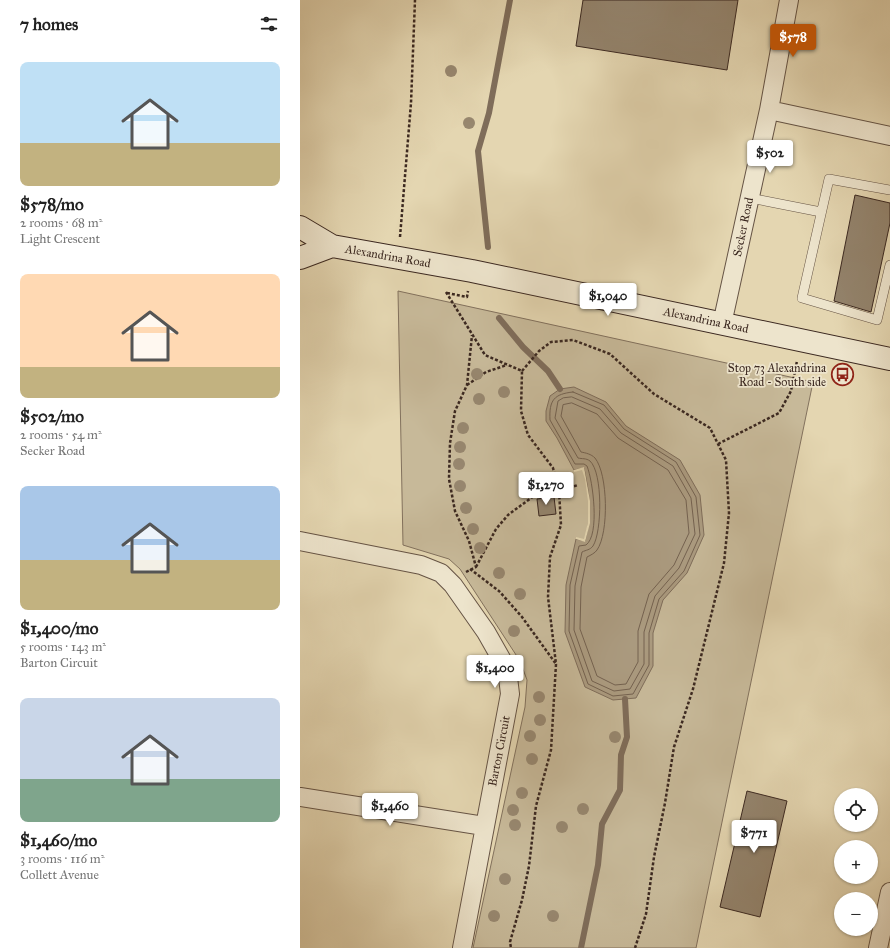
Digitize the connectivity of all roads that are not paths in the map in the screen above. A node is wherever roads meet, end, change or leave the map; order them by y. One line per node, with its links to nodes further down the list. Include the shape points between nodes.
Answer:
1 (789, 0): 2 (street, Secker Road)
2 (769, 110): 3 (street); 5 (street, Secker Road)
3 (890, 136)
4 (890, 190): 6 (lane, via 828,179)
5 (750, 198): 6 (lane); 11 (street, Secker Road)
6 (821, 212): 10 (lane, via 802,298 877,320)
7 (300, 227): 8 (main road, Alexandrina Road)
8 (332, 246): 9 (main road, Alexandrina Road); 11 (main road, Alexandrina Road, via 464,270)
9 (300, 258)
10 (890, 265)
11 (722, 324): 12 (main road, Alexandrina Road)
12 (890, 359)
13 (300, 541): 15 (street, Barton Circuit, via 421,565 441,573 453,585 486,632 507,668 510,694)
14 (300, 797): 15 (street)
15 (484, 826): 17 (street, Barton Circuit)
16 (890, 892): 18 (street)
17 (462, 948)
18 (878, 948)

